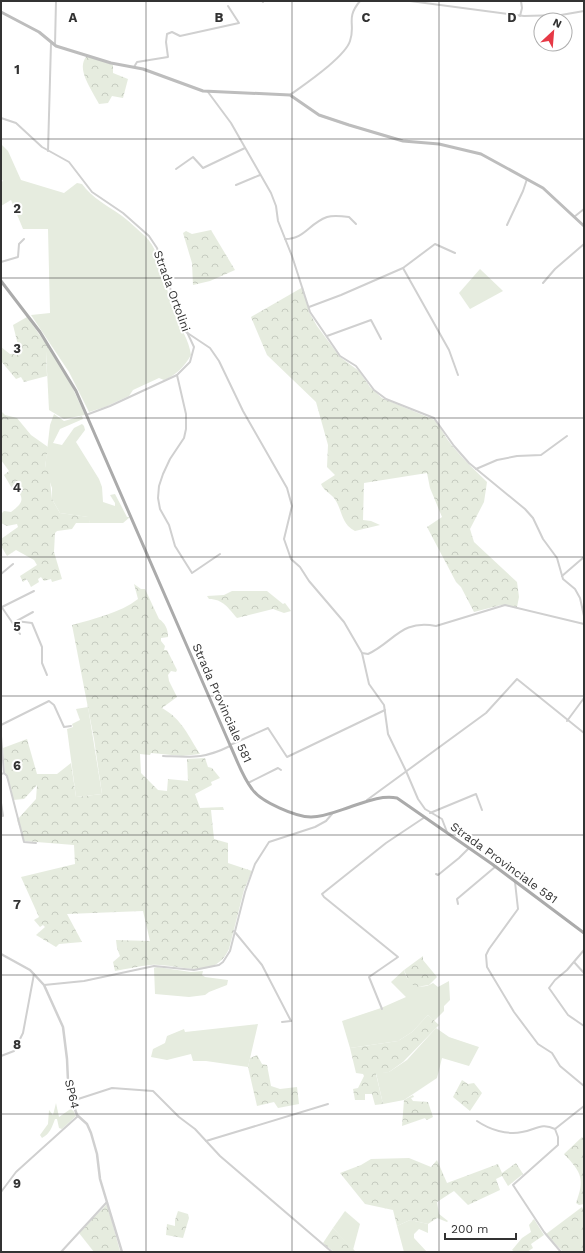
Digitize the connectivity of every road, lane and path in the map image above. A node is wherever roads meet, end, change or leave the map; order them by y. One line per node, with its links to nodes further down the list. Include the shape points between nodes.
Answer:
1 (56, 1): 10 (street)
2 (360, 1): 13 (street, via 352,13 350,40 344,51)
3 (410, 1): 5 (street)
4 (521, 1): 9 (street)
5 (424, 2): 9 (street)
6 (228, 6): 11 (street, via 239,22 180,36 172,32 167,34 168,57 137,62)
7 (584, 11): 9 (street, via 544,17)
8 (1, 12): 10 (main road, via 39,32)
9 (520, 16)
10 (53, 44): 11 (main road, via 111,63); 16 (street)
11 (134, 67): 12 (main road)
12 (208, 92): 13 (main road); 15 (street, via 231,123)
13 (290, 95): 19 (main road, via 319,115 399,140 444,145 481,154)
14 (1, 118): 16 (street, Strada Ortolini, via 16,123)
15 (245, 148): 17 (street, via 203,168 193,157); 18 (street)
16 (48, 151): 35 (street, Strada Ortolini, via 71,164 92,192 123,213 149,236 157,248)
17 (176, 169)
18 (260, 175): 20 (street); 27 (street, via 271,193)
19 (526, 179): 22 (main road, via 548,192); 24 (street)
20 (236, 185)
21 (584, 209): 22 (street)
22 (574, 218): 25 (main road)
23 (356, 224): 27 (street, via 349,217 328,216 313,223 300,237)
24 (507, 226)
25 (584, 226)
26 (24, 239): 30 (street, via 19,244 18,257)
27 (285, 239): 34 (street)
28 (584, 244): 33 (street)
29 (455, 253): 31 (street, via 435,244)
30 (1, 262)
31 (403, 268): 34 (street); 39 (street, via 449,350)
32 (1, 281): 40 (main road, Strada Provinciale 581, via 40,332 66,373)
33 (543, 283)
34 (309, 306): 36 (street, via 310,312)
35 (186, 332): 38 (street, Strada Ortolini, via 194,347 193,354 189,364); 56 (street, via 210,348 219,361 250,425 286,488 292,506 284,539 291,559 344,622)
36 (327, 336): 37 (street, via 371,320); 42 (street, via 340,356 356,366 374,390 386,399 434,418 454,446)
37 (381, 339)
38 (177, 375): 40 (street, Strada Ortolini); 43 (street, via 186,414 186,429 184,438 170,459 160,482 160,506 175,546 192,573)
39 (458, 375)
40 (86, 415): 65 (main road, Strada Provinciale 581)
41 (567, 436): 42 (street, via 541,455 497,460)
42 (476, 469): 47 (street, via 533,518 543,539 557,558)
43 (220, 554)
44 (584, 557): 47 (street)
45 (13, 564): 46 (street)
46 (1, 574)
47 (562, 576): 51 (street, via 580,598)
48 (34, 591): 49 (street)
49 (2, 606): 53 (street)
50 (33, 612): 52 (street)
51 (584, 616)
52 (16, 621): 53 (street); 57 (street, via 32,623 42,646 42,663)
53 (13, 623): 55 (street)
54 (584, 624): 56 (street, via 505,605 436,626 411,626 374,651)
55 (20, 634)
56 (362, 653): 59 (street, via 369,684 382,701)
57 (47, 675)
58 (584, 698): 60 (street)
59 (385, 710): 65 (street, via 287,757 268,728); 68 (street, via 388,734)
60 (567, 721): 63 (street); 68 (street, via 517,679 486,713)
61 (1, 725): 62 (street, via 49,702 54,705 64,727)
62 (71, 726)
63 (584, 733)
64 (1, 736): 69 (street)
65 (230, 746): 66 (street, via 207,756); 70 (main road, Strada Provinciale 581)
66 (163, 756)
67 (281, 770): 70 (street, via 278,768)
68 (406, 771): 71 (street); 75 (street, via 420,804)
69 (2, 773): 79 (street, via 6,776 24,842)
70 (247, 783): 74 (main road, Strada Provinciale 581, via 261,799 298,814 310,817)
71 (366, 802): 74 (main road, Strada Provinciale 581); 77 (main road, Strada Provinciale 581, via 383,797 397,798)
72 (1, 803): 76 (street)
73 (482, 810): 75 (street, via 476,794)
74 (332, 813): 85 (street, via 326,821 315,828 269,842 255,864)
75 (430, 813): 78 (street, via 442,819)
76 (3, 816)
77 (425, 817): 78 (main road, Strada Provinciale 581); 93 (street, via 386,843 322,894 398,957 369,977)
78 (447, 832): 80 (main road, Strada Provinciale 581)
79 (36, 843)
80 (469, 848): 81 (main road, Strada Provinciale 581); 82 (street, via 438,875)
81 (495, 867): 83 (main road, Strada Provinciale 581); 84 (street, via 457,899)
82 (436, 874)
83 (515, 882): 86 (main road, Strada Provinciale 581); 97 (street, via 518,909 489,949 486,955 487,967 514,1012 538,1044 552,1053 560,1066)
84 (458, 904)
85 (234, 932): 92 (street, via 227,957 223,962 209,968 194,970 154,966 84,981); 94 (street, via 260,962 271,981 291,1021)
86 (584, 933)
87 (584, 950): 89 (street)
88 (1, 954): 91 (street, SP64 / SP64)
89 (574, 962): 90 (street); 95 (street, via 549,988 568,1015)
90 (584, 973)
91 (34, 974): 92 (street, SP64 / SP64); 96 (street, via 23,1033 14,1051)
92 (44, 985): 98 (street, SP64 / SP64, via 64,1031)
93 (382, 1009)
94 (282, 1022)
95 (584, 1026)
96 (1, 1056)
97 (584, 1086)
98 (72, 1101): 101 (street, SP64 / SP64); 104 (street, via 112,1088 153,1091 178,1117 196,1128)
99 (328, 1104): 104 (street)
100 (584, 1106): 103 (street)
101 (78, 1116): 105 (street, via 16,1172); 106 (street, SP64 / SP64, via 87,1124 91,1133)
102 (477, 1122): 103 (street, via 499,1131 521,1133 544,1125)
103 (555, 1129): 110 (street, via 558,1145 513,1185 544,1232)
104 (206, 1141): 109 (street, via 220,1156)
105 (1, 1192)
106 (107, 1202): 107 (street); 108 (street, SP64 / SP64)
107 (61, 1252)
108 (122, 1252)
109 (332, 1252)
110 (561, 1252)

